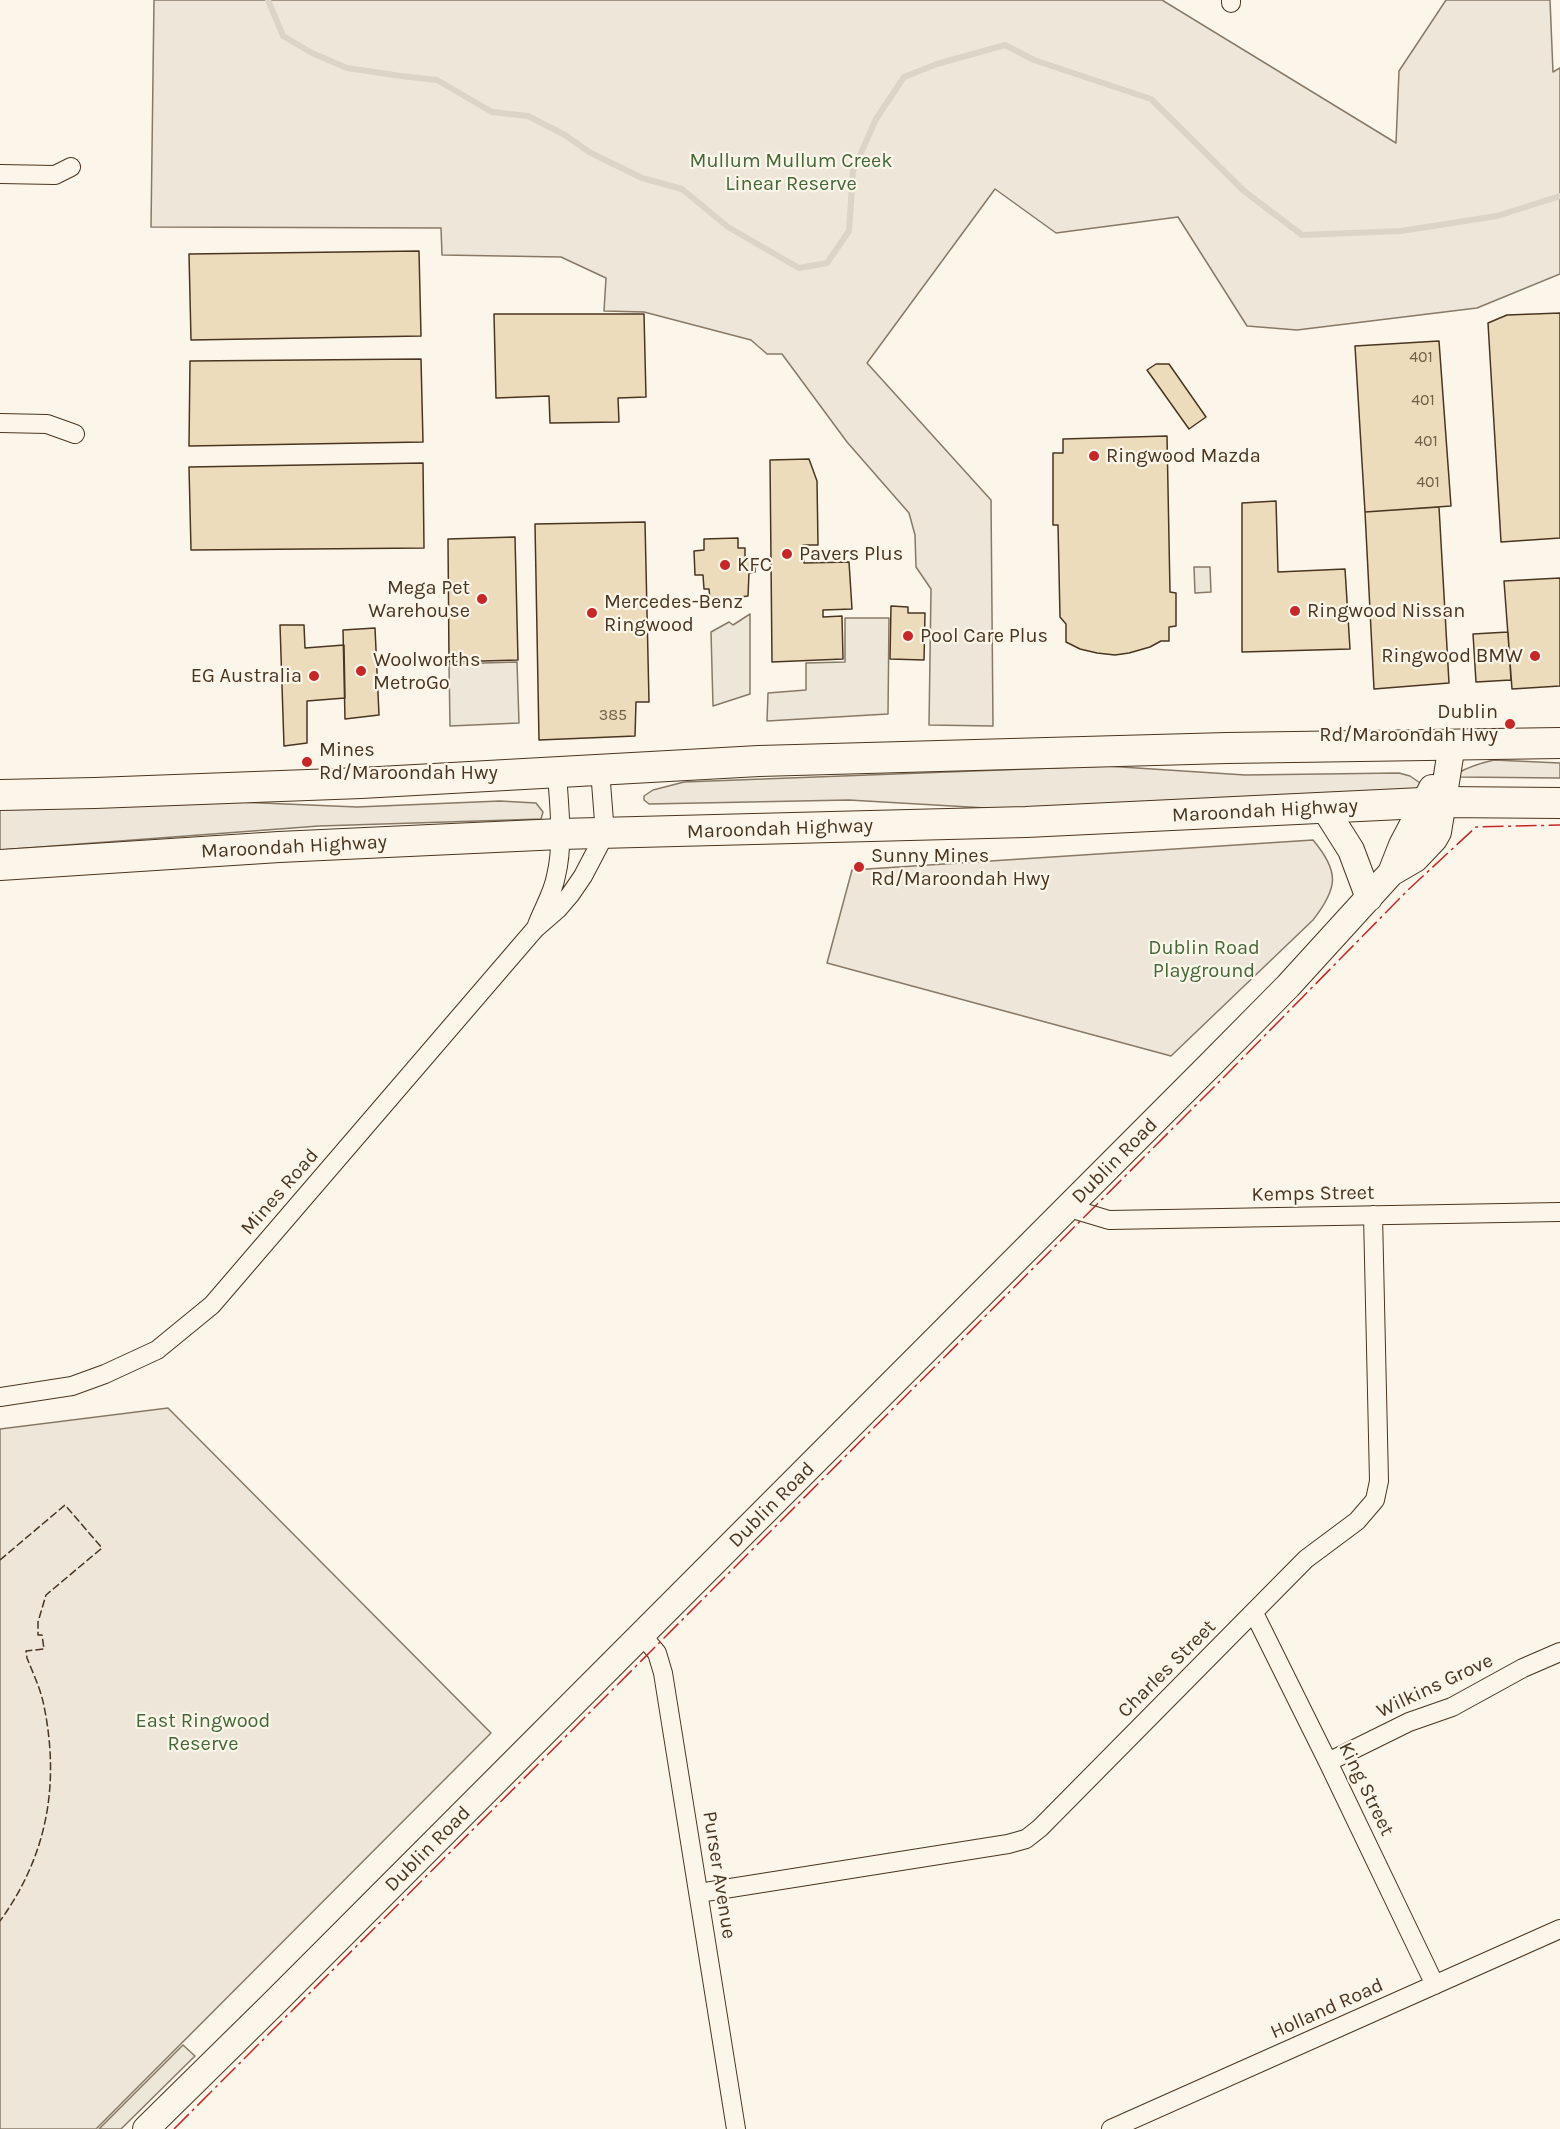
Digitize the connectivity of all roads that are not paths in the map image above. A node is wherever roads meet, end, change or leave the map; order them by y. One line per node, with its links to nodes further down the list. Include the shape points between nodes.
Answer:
1 (71, 166): 2 (street, via 55,175)
2 (0, 174)
3 (0, 423): 4 (street, via 47,424)
4 (75, 434)
5 (1560, 743): 6 (highway)
6 (1452, 744): 7 (highway, via 759,761); 10 (main road, Dublin Road)
7 (600, 770): 8 (highway); 14 (street)
8 (557, 773): 9 (highway); 13 (street, Mines Road)
9 (0, 795)
10 (1434, 803): 11 (highway, Maroondah Highway); 12 (highway, Maroondah Highway); 16 (main road, Dublin Road, via 1402,845 1391,873)
11 (1560, 803)
12 (1325, 809): 14 (highway, Maroondah Highway); 16 (main road, via 1351,850)
13 (560, 834): 14 (highway, Maroondah Highway); 15 (highway, Maroondah Highway); 17 (street, Mines Road, via 556,878)
14 (605, 834): 17 (street, Mines Road, via 570,895)
15 (0, 865)
16 (1369, 898): 18 (main road, Dublin Road, via 1288,986)
17 (535, 929): 21 (street, Mines Road, via 212,1305 157,1350 105,1374 72,1386)
18 (1070, 1206): 20 (street, Kemps Street, via 1109,1220); 23 (main road, Dublin Road)
19 (1560, 1212): 20 (street, Kemps Street)
20 (1373, 1215): 22 (street, Charles Street, via 1379,1481 1376,1500 1357,1521 1306,1559)
21 (0, 1397)
22 (1254, 1613): 25 (street, King Street); 26 (street, Charles Street, via 1026,1839)
23 (642, 1635): 26 (street, Purser Avenue, via 657,1653 663,1672); 29 (main road, Dublin Road)
24 (1560, 1652): 25 (street, Wilkins Grove, via 1452,1707 1409,1722)
25 (1328, 1762): 28 (street, King Street)
26 (699, 1893): 30 (street, Purser Avenue)
27 (1560, 1929): 28 (street, Holland Road)
28 (1435, 1985): 31 (street, Holland Road)
29 (146, 2129)
30 (736, 2129)
31 (1111, 2129)

